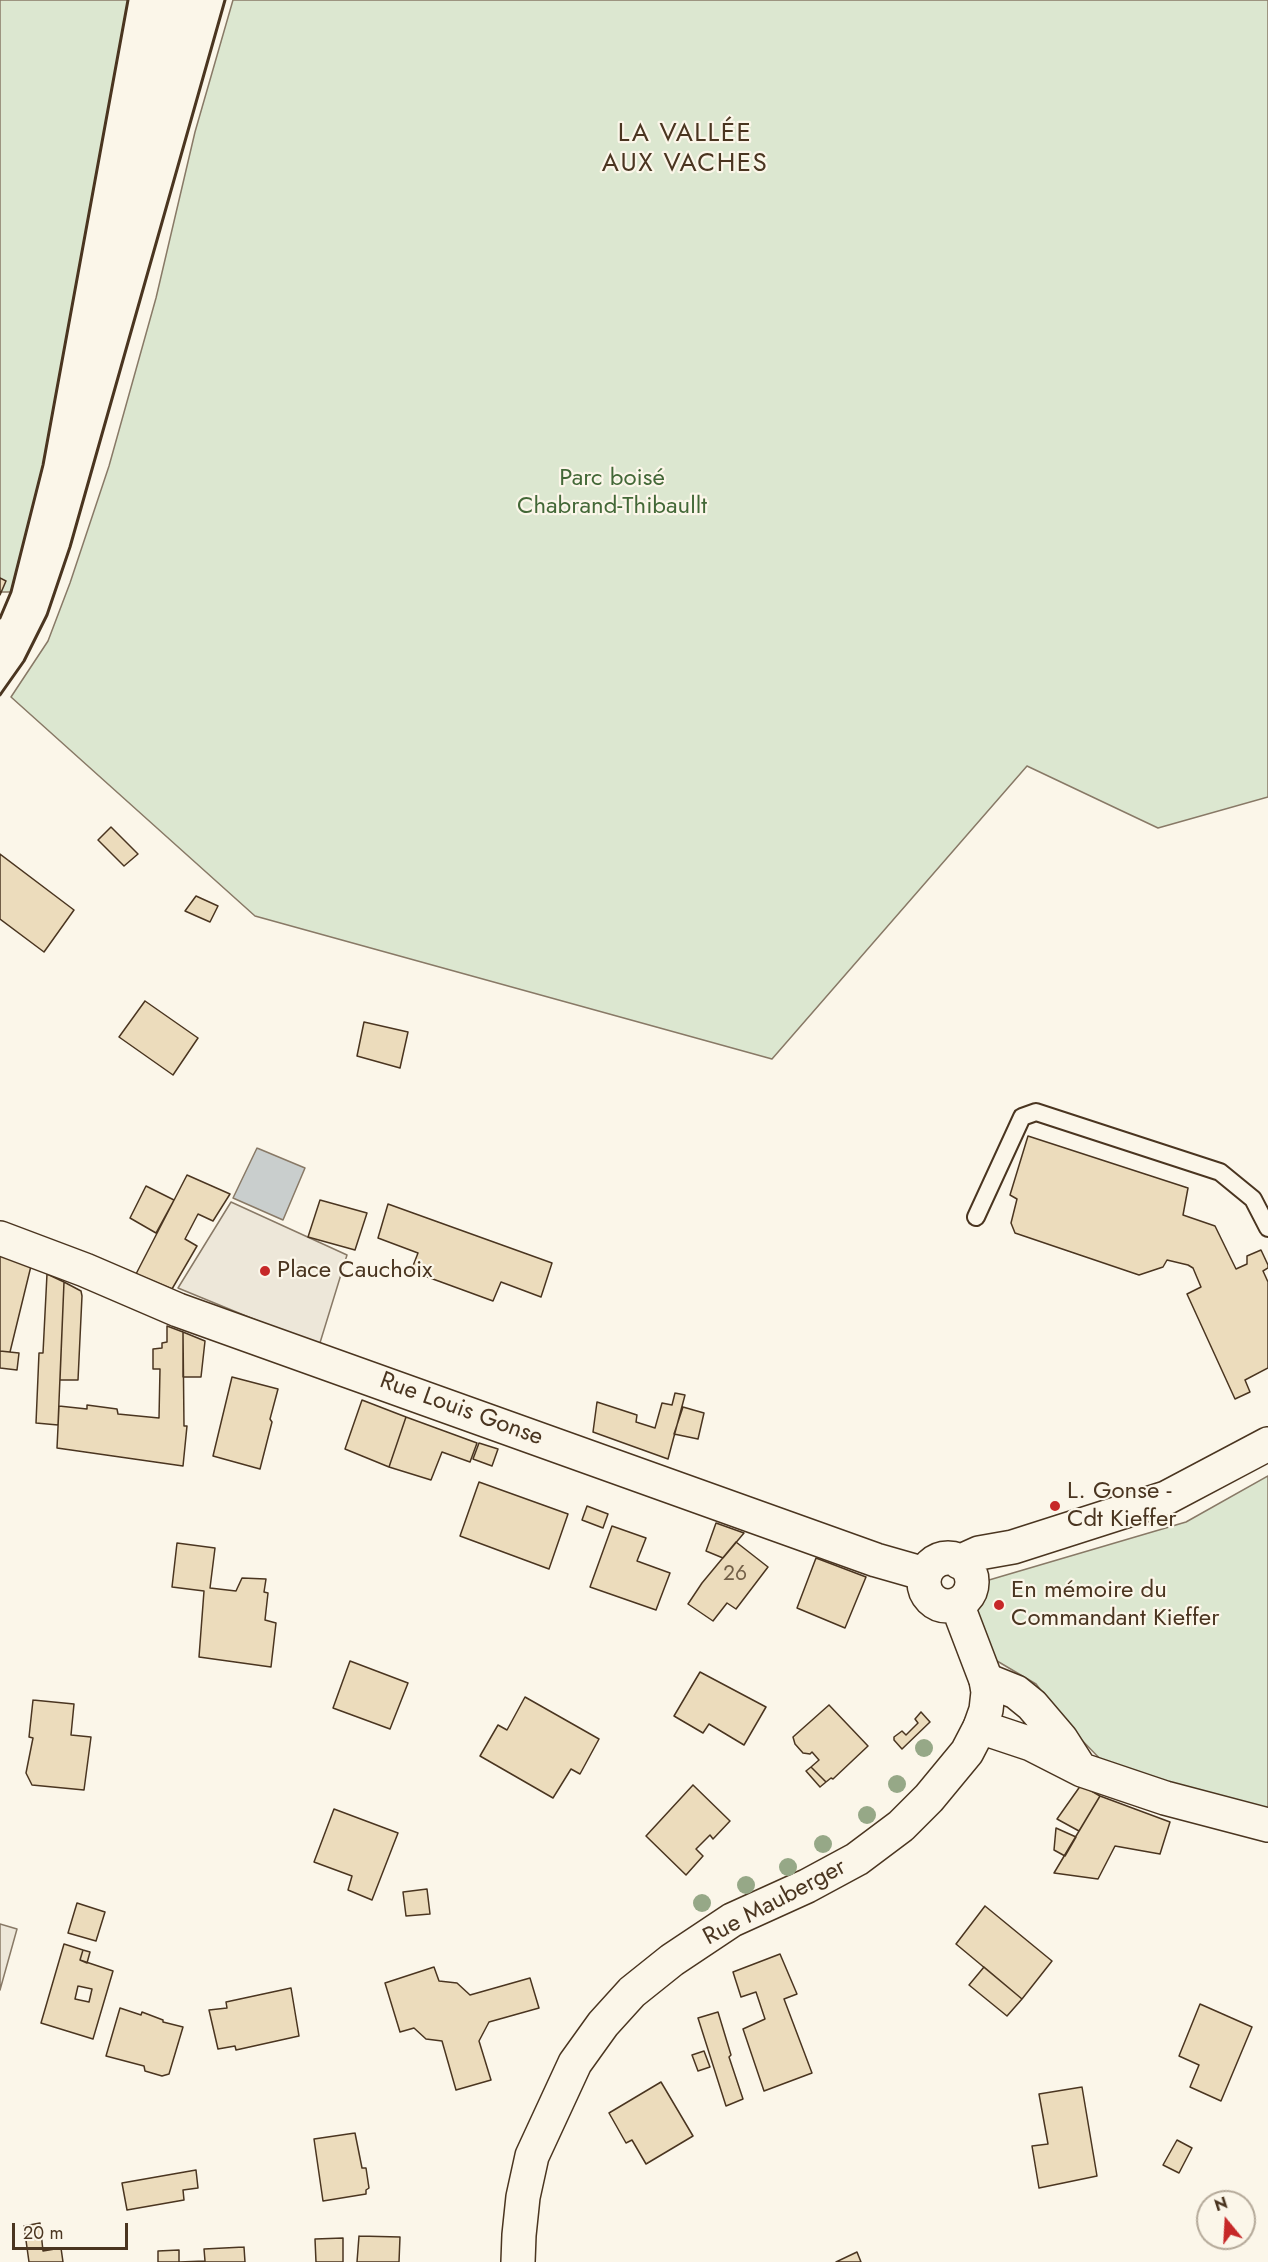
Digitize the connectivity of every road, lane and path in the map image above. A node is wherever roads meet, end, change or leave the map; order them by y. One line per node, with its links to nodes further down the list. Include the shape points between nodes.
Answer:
1 (976, 1217): 2 (lane, via 1022,1117 1036,1112 1220,1172 1253,1199)
2 (1268, 1228)
3 (0, 1238): 5 (street, Rue Louis Gonse, via 178,1310 257,1328 876,1560 925,1574 933,1564 947,1558)
4 (1268, 1444): 5 (street, via 1166,1498 1014,1547)
5 (962, 1581): 6 (street, Rue Mauberger)
6 (986, 1680): 7 (street, Rue Mauberger, via 986,1710); 8 (street, via 1016,1692 1032,1705)
7 (980, 1727): 8 (street, via 1031,1744); 10 (street, Rue Mauberger, via 967,1752 901,1826 857,1859 732,1920 632,1992 603,2024 575,2063 532,2156 523,2197)
8 (1082, 1770): 9 (street, via 1165,1798)
9 (1268, 1825)
10 (518, 2262)

